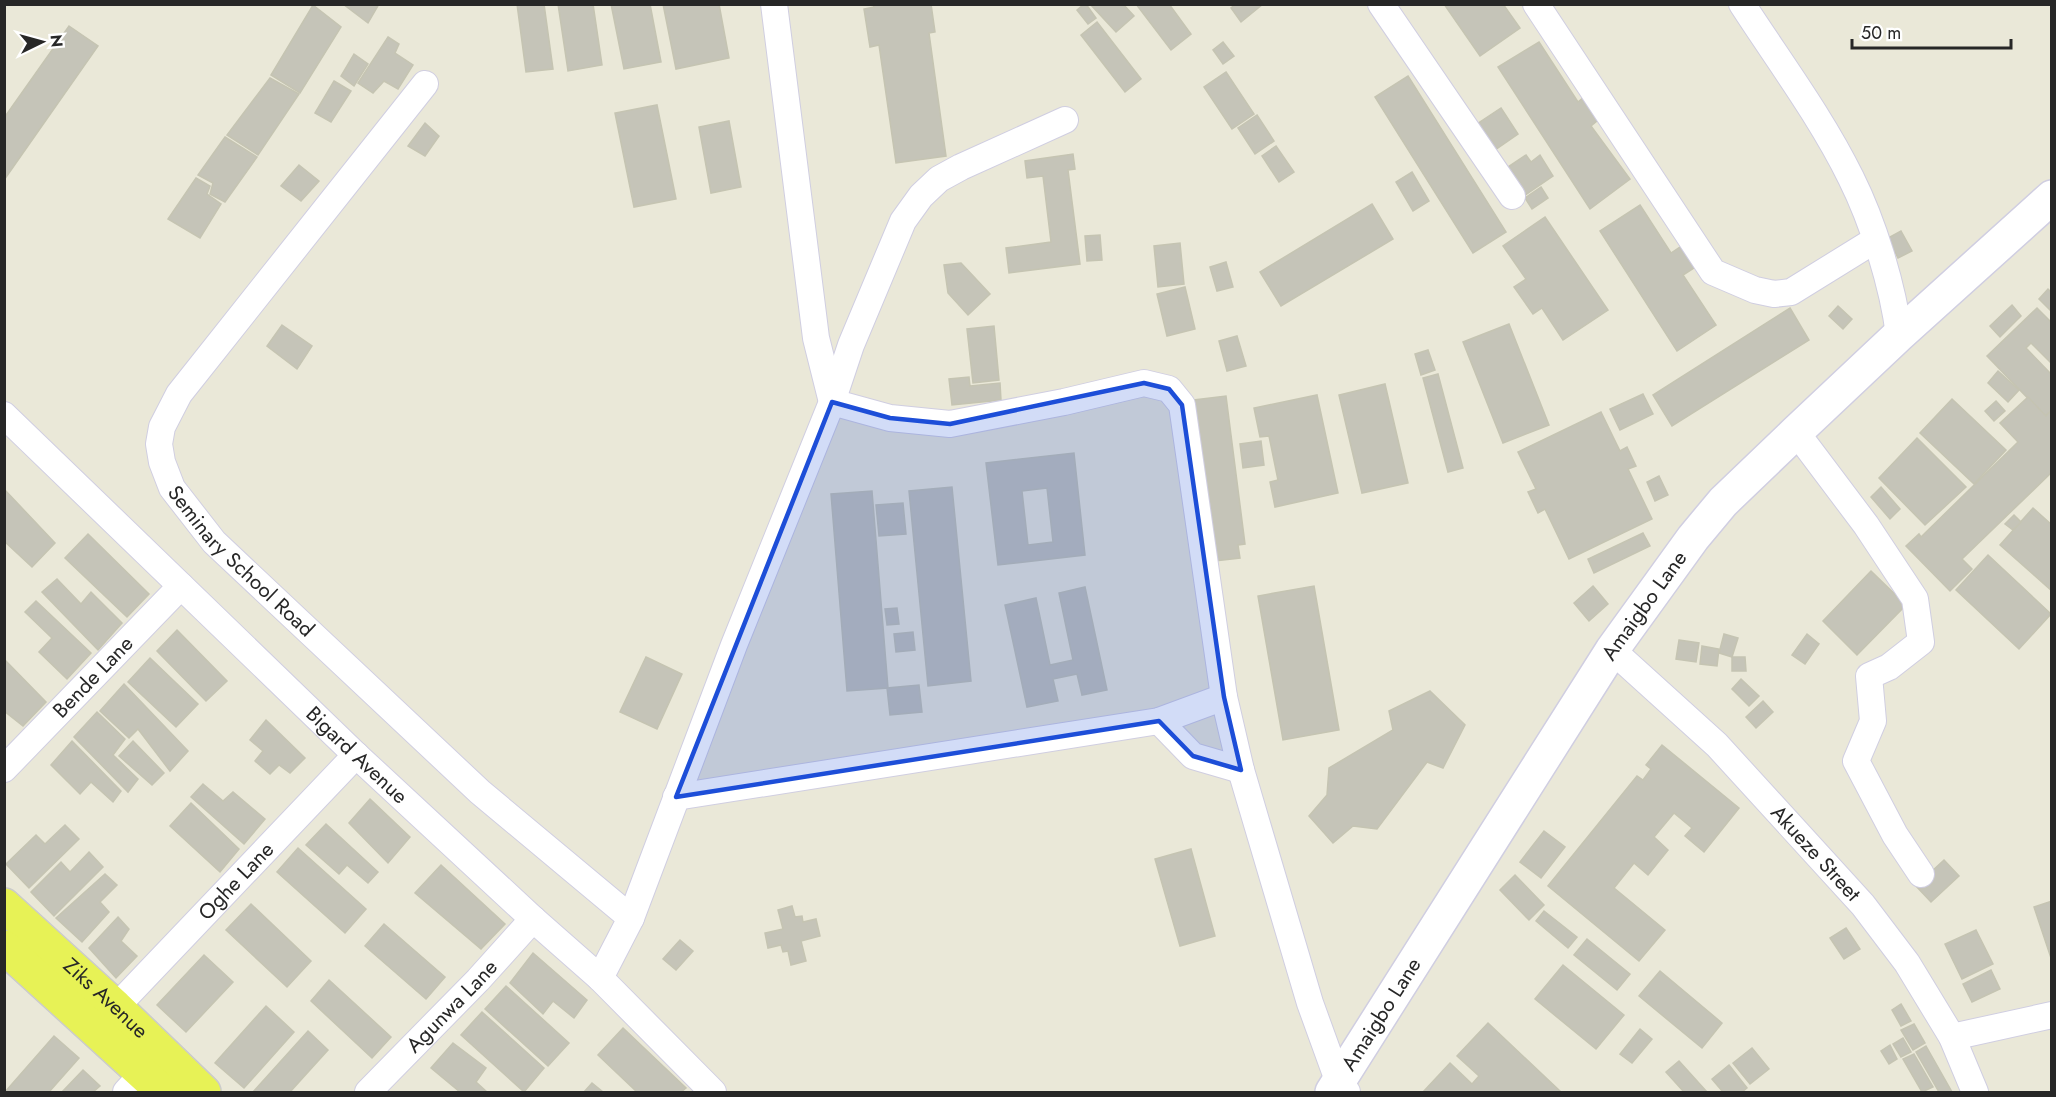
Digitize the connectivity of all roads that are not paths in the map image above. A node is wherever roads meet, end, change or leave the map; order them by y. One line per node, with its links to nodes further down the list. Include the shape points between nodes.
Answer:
1 (774, 4): 11 (street, via 816,338)
2 (1381, 4): 7 (street)
3 (1536, 4): 9 (street, via 1713,272 1755,290 1791,292)
4 (1742, 4): 9 (street, via 1829,137 1852,180)
5 (425, 84): 24 (street, Seminary School Road, via 178,394 162,427 162,462 172,488 214,542 480,792)
6 (1065, 120): 11 (street, via 961,167 939,179 921,196 903,221 850,345)
7 (1512, 196)
8 (2052, 197): 10 (main road, Amaigbo Lane)
9 (1875, 240): 10 (street)
10 (1899, 334): 13 (main road, Amaigbo Lane)
11 (832, 402): 16 (street, via 890,418 950,424 1144,383 1169,388 1182,405); 21 (street)
12 (5, 415): 14 (street, Bigard Avenue)
13 (1796, 432): 15 (main road, Amaigbo Lane, via 1723,502); 22 (street, via 1915,598 1921,642 1890,667 1869,676 1873,722 1856,761 1895,835)
14 (181, 586): 18 (street, Bigard Avenue); 19 (street, Bende Lane)
15 (1612, 650): 30 (street, Akueze Street, via 1718,745 1863,904); 32 (main road, Amaigbo Lane)
16 (1224, 698): 17 (street); 20 (street)
17 (1159, 721): 20 (street, via 1193,756); 21 (street)
18 (356, 755): 25 (street, Bigard Avenue); 28 (street, Oghe Lane)
19 (4, 770)
20 (1241, 770): 32 (street, via 1310,1003)
21 (676, 797): 24 (street)
22 (1921, 874)
23 (4, 905): 28 (main road, Ziks Avenue)
24 (631, 918): 27 (street)
25 (533, 919): 27 (street, Bigard Avenue); 35 (street, Agunwa Lane)
26 (4, 947): 31 (main road, Ziks Avenue)
27 (600, 978): 33 (street, Bigard Avenue)
28 (116, 1007): 31 (main road, Ziks Avenue)
29 (2052, 1015): 30 (street)
30 (1952, 1037): 36 (street, Akueze Street)
31 (149, 1077): 34 (main road, Ziks Avenue)
32 (1340, 1089)
33 (709, 1091)
34 (204, 1092)
35 (368, 1092)
36 (1975, 1092)

